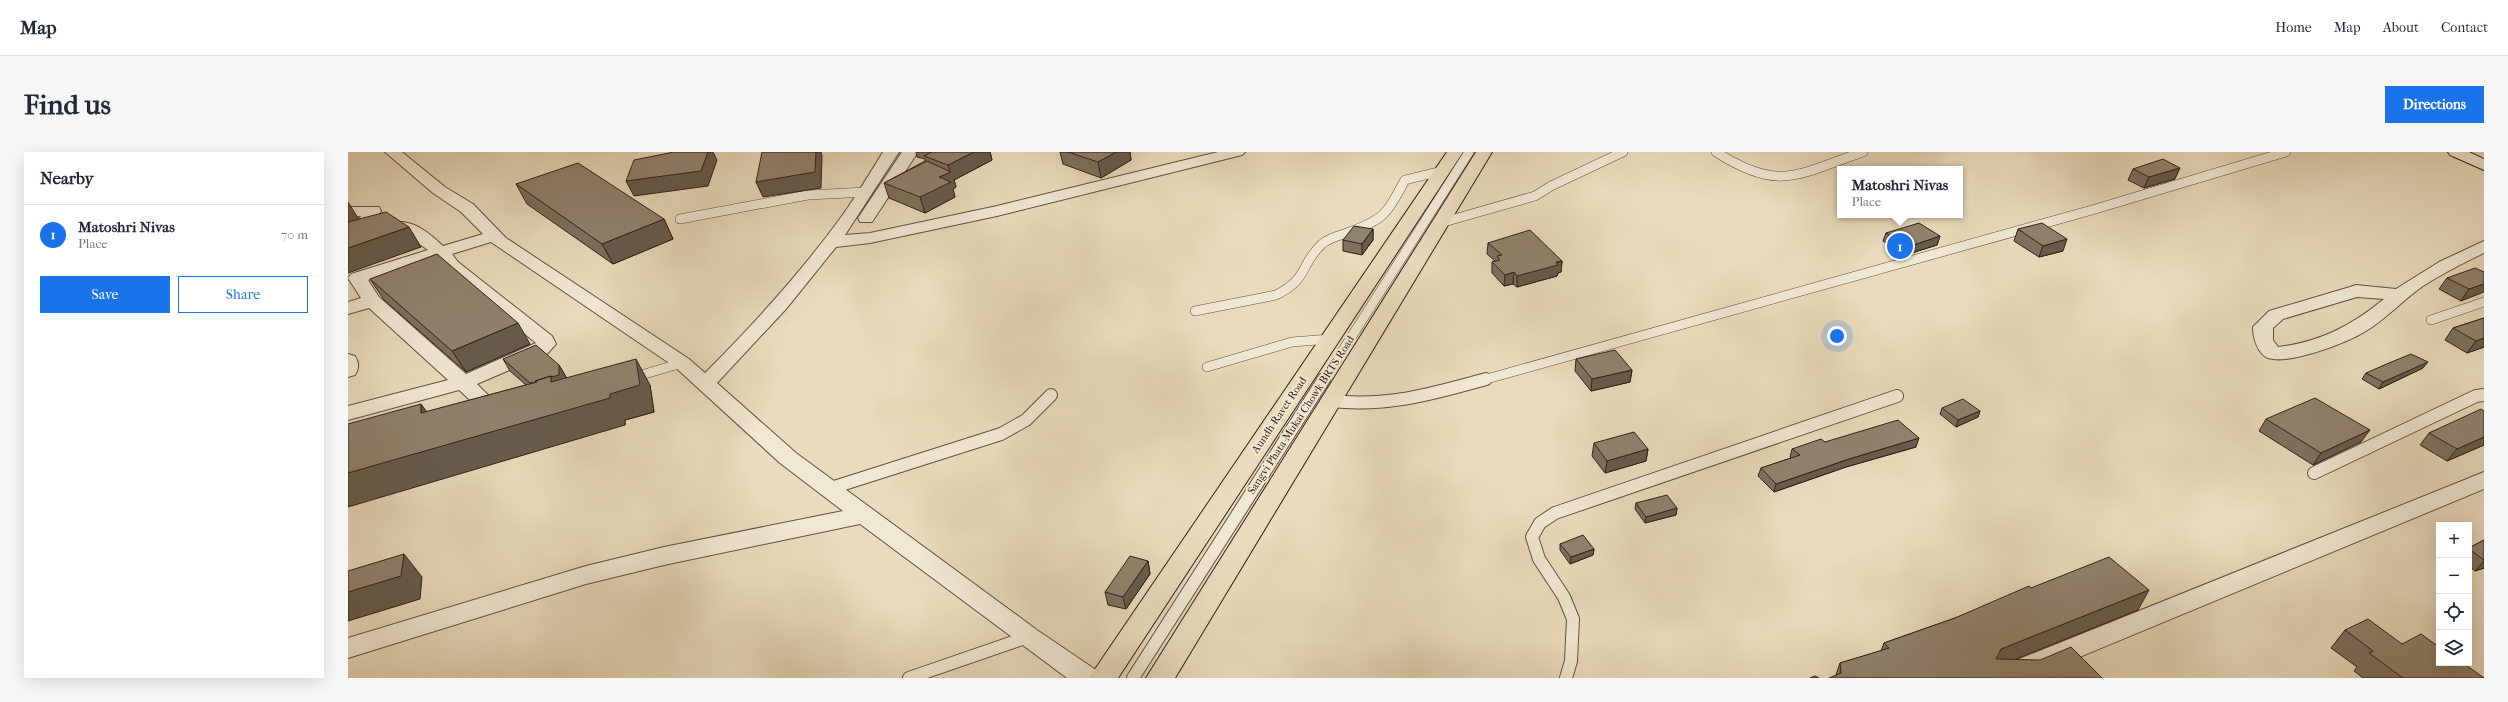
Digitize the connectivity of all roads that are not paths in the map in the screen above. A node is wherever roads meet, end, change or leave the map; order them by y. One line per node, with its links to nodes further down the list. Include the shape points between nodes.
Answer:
1 (393, 152): 20 (street, via 439,190 467,208)
2 (891, 152): 15 (street)
3 (910, 152): 21 (street)
4 (1237, 152): 21 (street, via 997,211)
5 (1455, 152): 14 (main road, Aundh-Ravet Road)
6 (1469, 152): 55 (lane, Sangvi Phata-Mukai Chowk BRTS Road)
7 (1484, 152): 18 (main road)
8 (1623, 152): 18 (lane, via 1535,196)
9 (1716, 152): 10 (lane, via 1759,174 1775,177 1789,176)
10 (1863, 152)
11 (2286, 152): 43 (lane, via 2092,210 1439,392 1377,405)
12 (2456, 152): 13 (main road)
13 (2484, 164)
14 (1442, 170): 30 (lane, via 1405,180 1395,201 1378,220 1324,242 1312,252 1308,267 1298,284 1289,290 1276,295); 32 (main road, Aundh-Ravet Road)
15 (866, 192): 17 (lane, via 801,196); 22 (street)
16 (348, 212): 19 (street, via 373,211)
17 (680, 219)
18 (1440, 223): 43 (main road)
19 (353, 238): 24 (street, via 394,226 405,226)
20 (497, 239): 24 (street); 34 (street)
21 (851, 240): 22 (street)
22 (830, 242): 39 (street, via 759,327)
23 (2484, 246): 26 (street, via 2421,279)
24 (445, 263): 25 (street, via 418,257); 38 (street, via 546,344 540,350)
25 (353, 279): 27 (street)
26 (2402, 295): 26 (street, via 2356,329 2307,350 2273,353 2263,340 2263,327 2276,315 2356,291)
27 (376, 296): 29 (street); 38 (street)
28 (2484, 302): 31 (lane)
29 (348, 308)
30 (1195, 311)
31 (2431, 320)
32 (1330, 339): 35 (lane, via 1292,342); 54 (main road, Aundh-Ravet Road)
33 (348, 360): 36 (street)
34 (682, 363): 37 (lane); 39 (street)
35 (1207, 367)
36 (348, 371)
37 (618, 381)
38 (464, 382): 44 (street); 45 (street)
39 (705, 384): 48 (street, via 788,458)
40 (1051, 395): 48 (lane, via 1026,420 1001,434)
41 (2484, 395): 46 (lane, via 2476,396)
42 (1897, 396): 57 (lane, via 1555,513 1540,523 1532,537 1539,559 1564,597 1573,619 1571,661)
43 (1332, 401): 56 (main road)
44 (486, 403)
45 (348, 413)
46 (2314, 473)
47 (2484, 480): 58 (street)
48 (828, 489): 49 (street)
49 (863, 515): 50 (street); 51 (street, via 664,556 586,575)
50 (1028, 637): 52 (lane); 53 (street)
51 (348, 648)
52 (909, 678)
53 (1087, 678)
54 (1103, 678)
55 (1133, 678)
56 (1160, 678)
57 (1566, 678)
58 (2001, 678)

